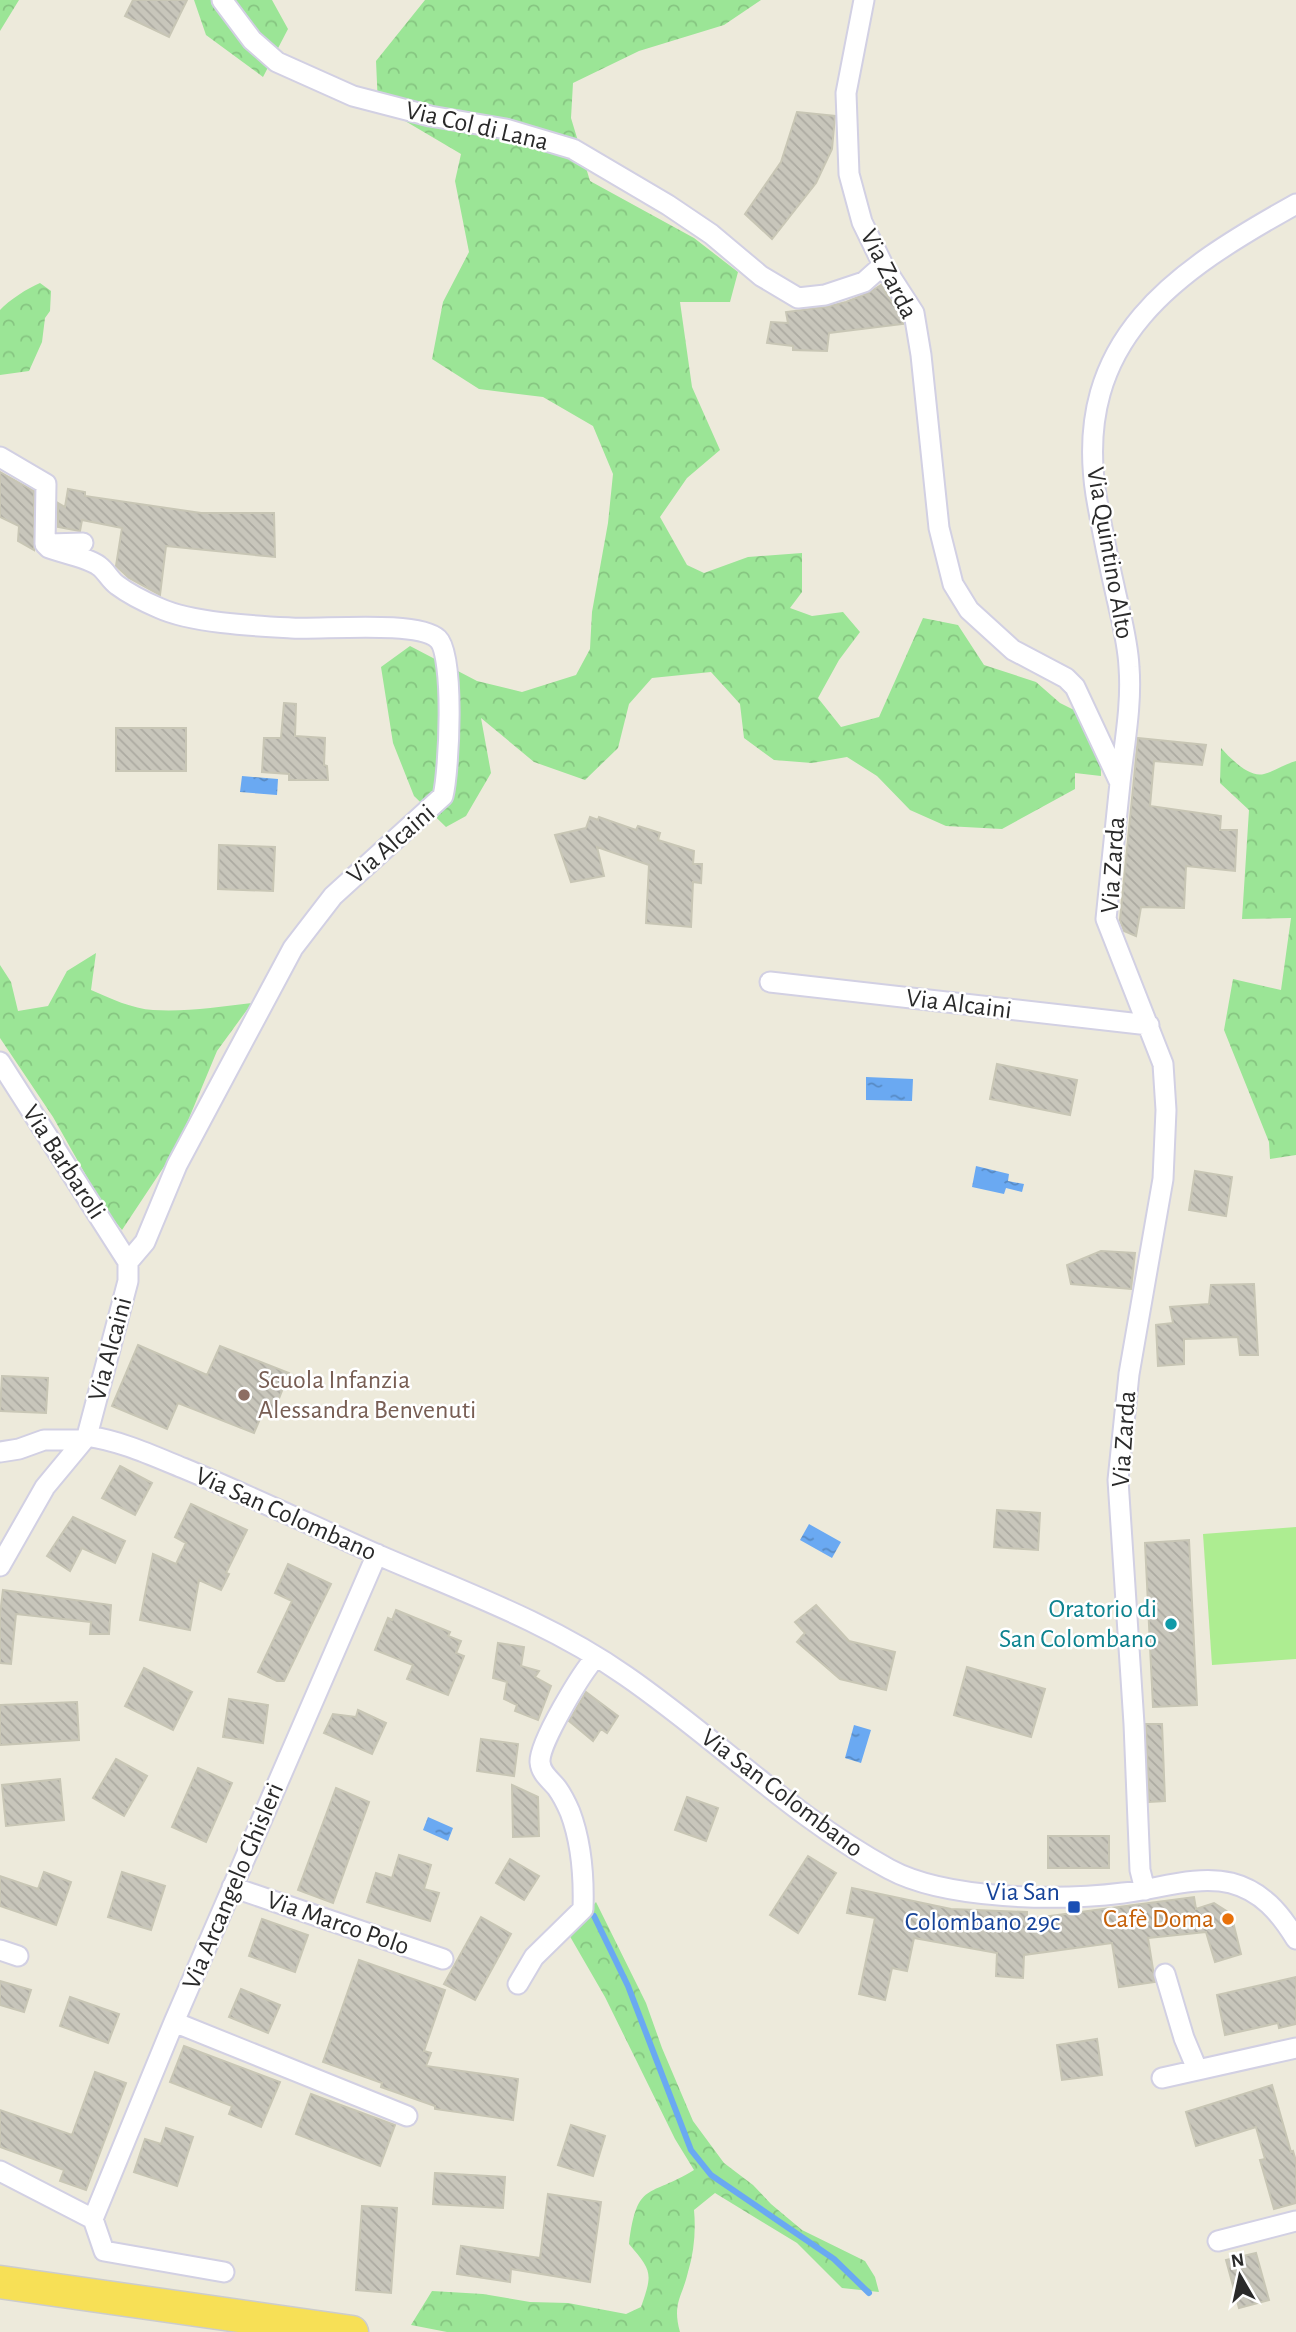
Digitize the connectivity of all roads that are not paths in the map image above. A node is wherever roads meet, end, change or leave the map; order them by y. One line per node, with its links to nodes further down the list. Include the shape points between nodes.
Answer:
1 (222, 0): 4 (street, Via Col di Lana, via 252,40 277,62 353,96 430,116 506,128 573,149 668,205 761,276 798,298 864,282)
2 (863, 0): 4 (street, Via Zarda, via 846,93 849,174 862,222)
3 (1296, 204): 8 (street, Via Quintino Alto, via 1209,256 1168,290 1134,324 1104,382 1094,422 1092,457 1129,665)
4 (883, 265): 8 (street, Via Zarda, via 914,313 939,528 953,584 969,610 1013,650 1075,687)
5 (0, 457): 7 (street, via 46,484)
6 (83, 543): 7 (street)
7 (45, 544): 12 (street, Via Alcaini, via 99,565 116,584 161,610 206,620 291,628 406,628 437,638 446,660 450,725 443,796 332,896 293,948 177,1165 145,1242)
8 (1120, 783): 10 (street, Via Zarda, via 1107,919)
9 (770, 982): 10 (street, Via Alcaini)
10 (1149, 1025): 19 (street, Via Zarda, via 1163,1064 1163,1179 1129,1374 1118,1480 1140,1870)
11 (0, 1062): 12 (street, Via Barbaroli)
12 (128, 1262): 13 (street, Via Alcaini, via 128,1281)
13 (85, 1438): 14 (street, Via San Colombano, via 44,1440); 15 (street, Via San Colombano, via 115,1441 201,1475); 16 (street, via 45,1486)
14 (0, 1452)
15 (377, 1555): 17 (street, Via San Colombano, via 518,1615); 18 (street, Via Arcangelo Ghisleri)
16 (0, 1566)
17 (596, 1657): 19 (street, Via San Colombano, via 830,1834 920,1883 1034,1897); 23 (street, via 546,1739 540,1762 570,1812 584,1890 583,1909 534,1957)
18 (232, 1887): 21 (street, Via Marco Polo); 24 (street, Via Arcangelo Ghisleri)
19 (1145, 1890): 20 (street, Via San Colombano, via 1206,1881 1230,1883 1264,1899)
20 (1296, 1939)
21 (443, 1959)
22 (1165, 1975): 26 (street)
23 (518, 1984)
24 (174, 2022): 28 (street); 30 (street, Via Arcangelo Ghisleri)
25 (1296, 2048): 26 (street)
26 (1196, 2069): 27 (street)
27 (1162, 2078)
28 (407, 2116)
29 (0, 2171): 30 (street)
30 (93, 2219): 33 (street, via 104,2251)
31 (1296, 2221): 32 (street)
32 (1219, 2241)
33 (224, 2272)
34 (0, 2282): 37 (highway)
35 (0, 2301): 36 (highway)
36 (216, 2332)
37 (352, 2332)

